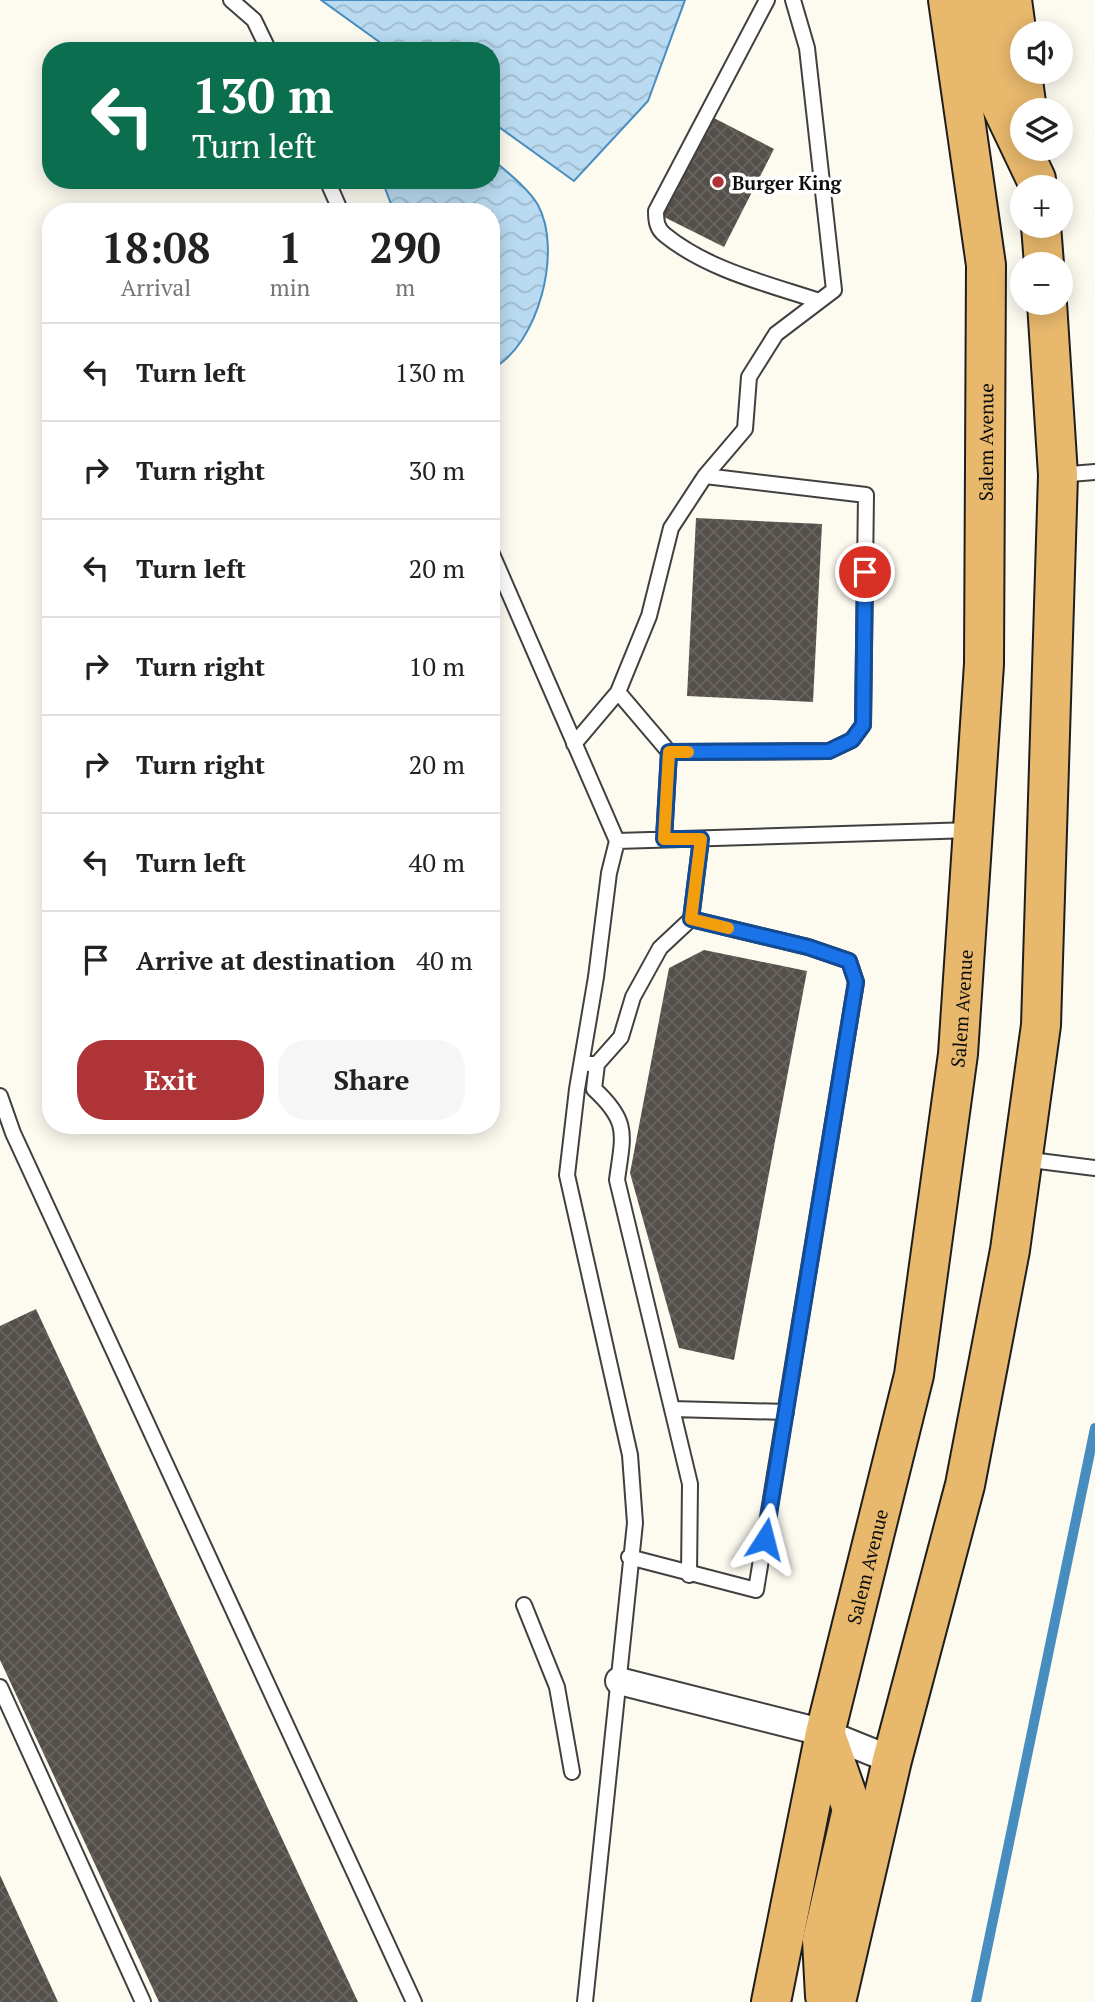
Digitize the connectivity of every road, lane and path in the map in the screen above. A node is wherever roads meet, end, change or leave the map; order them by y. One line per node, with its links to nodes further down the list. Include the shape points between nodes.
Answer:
1 (231, 0): 7 (lane, via 254,20)
2 (767, 0): 10 (lane, via 656,211 656,223 664,235 718,266)
3 (793, 0): 10 (lane, via 807,48 834,290)
4 (948, 0): 18 (highway, Salem Avenue, via 986,265 984,664)
5 (974, 0): 9 (highway, via 994,91)
6 (1012, 0): 8 (highway)
7 (265, 42)
8 (1025, 98)
9 (1035, 172)
10 (819, 301): 13 (lane, via 776,334 749,377 745,429)
11 (1049, 315): 12 (highway)
12 (1077, 473): 25 (highway, via 1041,1025)
13 (705, 476): 15 (lane, via 671,528 649,616); 17 (lane, via 866,495 863,725 852,740 829,751)
14 (500, 573): 16 (lane)
15 (618, 692): 16 (lane); 17 (lane)
16 (574, 744): 21 (lane)
17 (669, 752): 19 (lane)
18 (973, 830): 20 (lane); 34 (highway, Salem Avenue, via 958,1054 914,1375)
19 (664, 839): 20 (lane); 21 (lane)
20 (701, 839): 22 (lane)
21 (617, 841): 23 (lane, via 609,873)
22 (691, 919): 23 (lane, via 660,948 633,997 621,1037); 28 (lane, via 849,961 856,982)
23 (590, 1064): 27 (lane, via 594,1089 612,1106 623,1130 617,1180); 29 (lane, via 576,1089 567,1175 630,1455 635,1523)
24 (0, 1096): 39 (lane, via 24,1157)
25 (1022, 1159): 26 (lane); 35 (highway, via 1010,1250 965,1485)
26 (1095, 1168)
27 (672, 1409): 28 (lane); 30 (lane, via 690,1484)
28 (786, 1412): 30 (lane, via 757,1590)
29 (629, 1557): 30 (lane); 32 (lane)
30 (689, 1575)
31 (524, 1605): 36 (lane, via 557,1687)
32 (618, 1681): 34 (street); 40 (lane)
33 (0, 1687): 38 (lane)
34 (825, 1733): 35 (street); 37 (highway, Salem Avenue); 41 (highway, via 852,1810 822,1940)
35 (892, 1760): 42 (highway)
36 (572, 1772)
37 (776, 1993)
38 (143, 2002)
39 (414, 2002)
40 (584, 2002)
41 (825, 2002)
42 (836, 2002)

